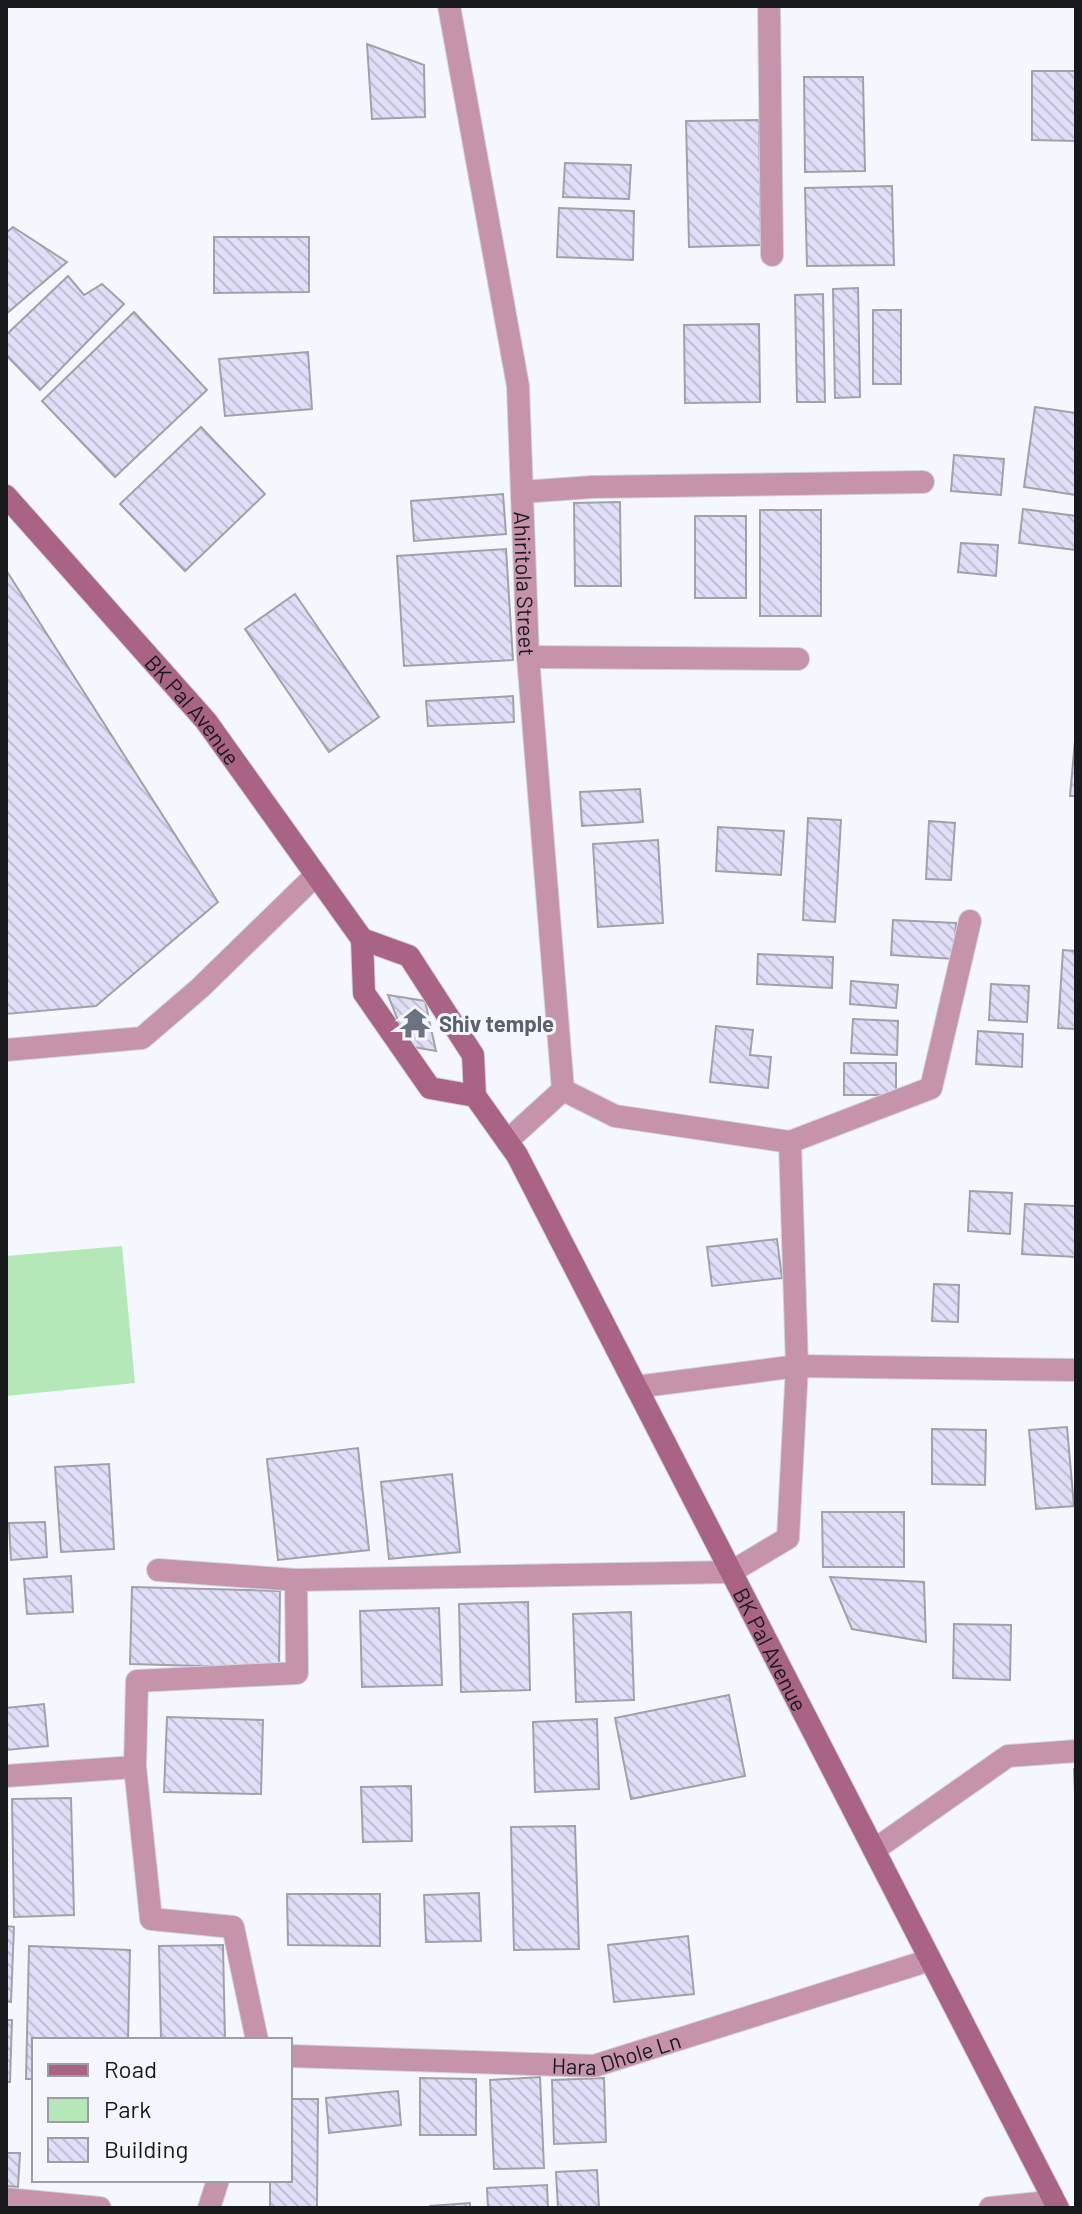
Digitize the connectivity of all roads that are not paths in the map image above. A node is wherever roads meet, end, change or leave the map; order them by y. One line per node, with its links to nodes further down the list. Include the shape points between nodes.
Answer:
1 (449, 6): 5 (street, Ahiritola Street, via 518,386)
2 (769, 6): 3 (street)
3 (772, 255)
4 (923, 482): 5 (street)
5 (522, 492): 7 (street, Ahiritola Street)
6 (6, 496): 9 (main road, BK Pal Avenue, via 206,721)
7 (528, 657): 8 (street); 13 (street, Ahiritola Street)
8 (798, 659)
9 (316, 875): 11 (main road, BK Pal Avenue); 12 (street, via 142,1038)
10 (970, 921): 16 (street, via 931,1088)
11 (362, 939): 14 (main road, via 409,956 473,1055); 14 (main road, via 364,993 430,1088)
12 (6, 1050)
13 (563, 1090): 15 (street); 16 (street, via 615,1116)
14 (475, 1096): 15 (main road, BK Pal Avenue)
15 (507, 1141): 19 (main road, BK Pal Avenue)
16 (790, 1142): 17 (street)
17 (797, 1366): 18 (street); 19 (street); 21 (street, via 788,1538)
18 (1076, 1370)
19 (636, 1387): 21 (main road, BK Pal Avenue)
20 (158, 1570): 22 (street)
21 (731, 1572): 22 (street); 26 (main road, BK Pal Avenue)
22 (296, 1580): 24 (street, via 297,1673 137,1681)
23 (1076, 1751): 26 (street, via 1008,1756)
24 (135, 1767): 25 (street); 28 (street, via 151,1919 233,1927)
25 (6, 1776)
26 (874, 1850): 27 (main road, BK Pal Avenue)
27 (930, 1960): 29 (street, Hara Dhole Ln, via 594,2066); 32 (main road, BK Pal Avenue)
28 (257, 2038)
29 (292, 2056)
30 (217, 2182): 34 (street)
31 (6, 2199): 33 (street)
32 (1048, 2206): 35 (street)
33 (100, 2208)
34 (209, 2208)
35 (990, 2208)

